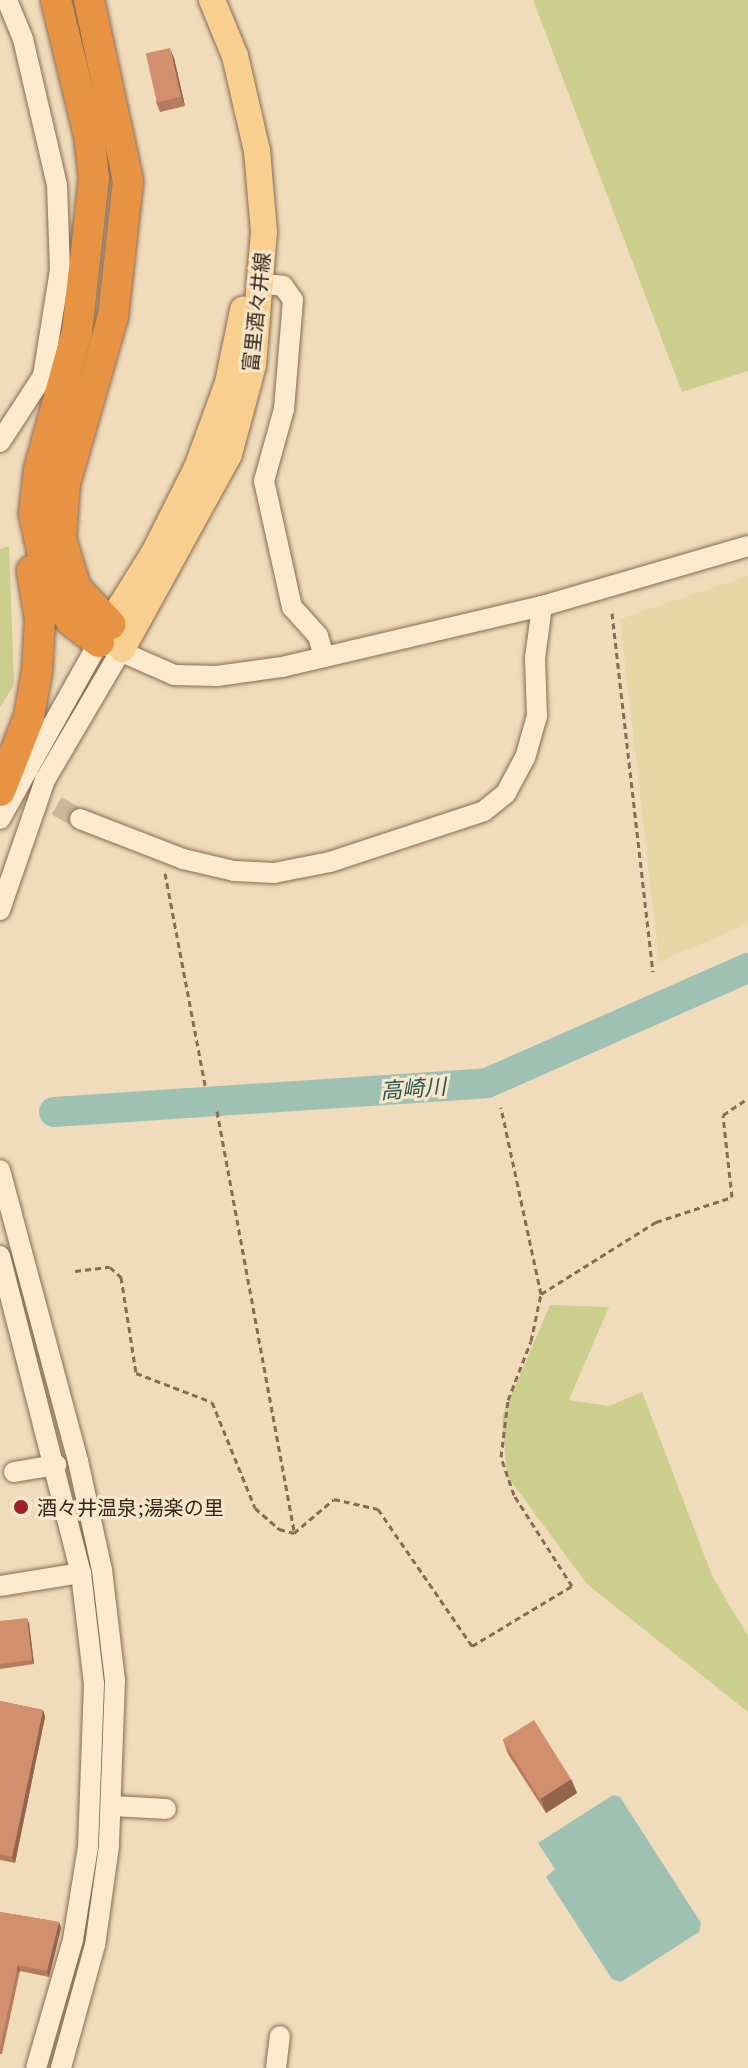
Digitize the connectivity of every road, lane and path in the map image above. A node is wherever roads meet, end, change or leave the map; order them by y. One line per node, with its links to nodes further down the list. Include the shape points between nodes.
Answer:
1 (7, 0): 7 (street, via 23,39 57,185 60,270 43,376)
2 (56, 0): 8 (highway, via 89,135 94,178 77,332 39,470)
3 (89, 0): 12 (highway, via 128,181 113,316 65,483 61,539 76,588)
4 (203, 0): 12 (main road, 富里酒々井線, via 227,68 243,147 247,239 241,334 197,468)
5 (212, 0): 6 (main road, 富里酒々井線, via 235,56 257,151)
6 (262, 284): 12 (main road, 富里酒々井線, via 253,365 229,454); 13 (street, via 283,286 293,300 284,409 264,481 290,601 318,636)
7 (0, 442)
8 (34, 514): 12 (highway, via 51,591 71,621); 14 (highway, via 29,534 40,619 37,671 25,729)
9 (748, 546): 10 (street)
10 (542, 606): 13 (street); 17 (street, via 535,658 537,716 525,758 506,793 484,811 330,862 274,873 234,871)
11 (612, 613): 19 (path)
12 (110, 638): 13 (street, via 148,664 193,677); 15 (street, via 26,764); 18 (street, via 45,780)
13 (324, 657)
14 (0, 791)
15 (0, 819)
16 (80, 819): 17 (street)
17 (161, 850): 20 (path)
18 (0, 910)
19 (653, 972)
20 (205, 1085)
21 (748, 1098): 27 (path, via 723,1115 732,1197 656,1222)
22 (501, 1107): 27 (path)
23 (217, 1111): 30 (path)
24 (0, 1170): 33 (street, via 102,1570 115,1680)
25 (0, 1256): 28 (street)
26 (75, 1271): 30 (path, via 110,1267 121,1277 136,1373 212,1402 255,1508 279,1529)
27 (541, 1294): 30 (path, via 531,1341 508,1400 501,1457 514,1495 572,1586 472,1646 378,1509 334,1499)
28 (56, 1465): 29 (street); 31 (street)
29 (14, 1472)
30 (294, 1533)
31 (81, 1573): 32 (street); 36 (street, via 94,1684 88,1847 73,1940)
32 (0, 1586)
33 (113, 1806): 34 (street); 37 (street, via 95,1945)
34 (166, 1809)
35 (280, 2036): 38 (street)
36 (36, 2068)
37 (61, 2068)
38 (276, 2068)

